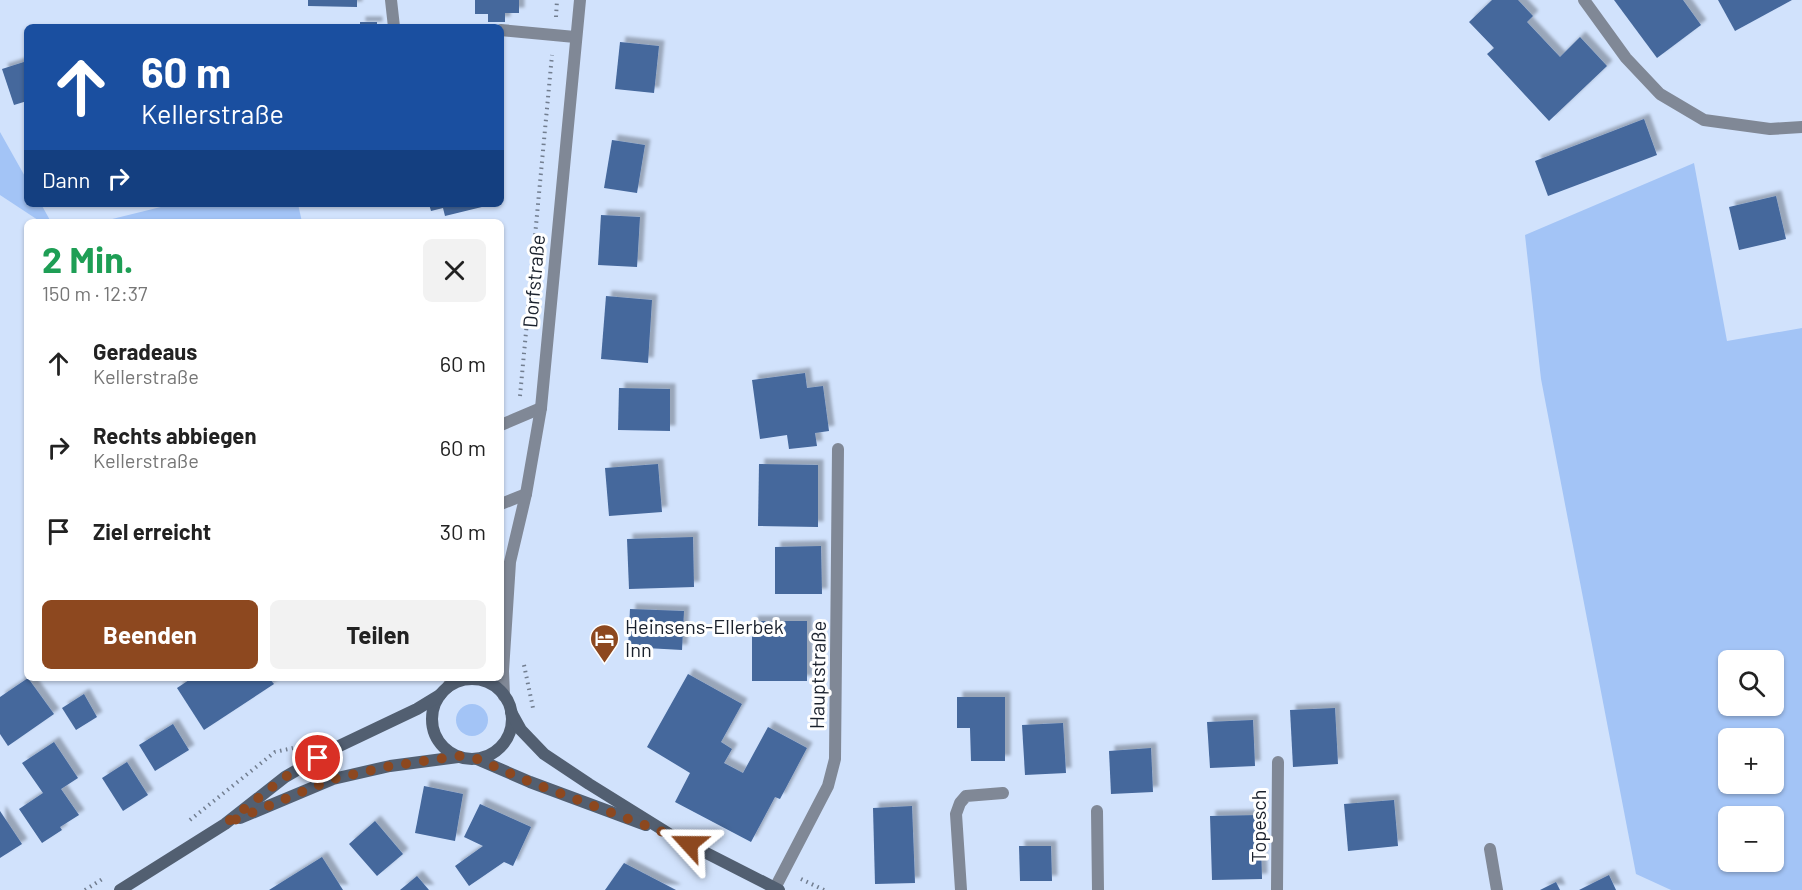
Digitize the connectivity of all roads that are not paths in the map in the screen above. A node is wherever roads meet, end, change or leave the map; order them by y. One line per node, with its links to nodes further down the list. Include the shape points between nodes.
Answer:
1 (391, 0): 4 (street)
2 (579, 0): 6 (street, Dorfstraße)
3 (1584, 0): 7 (street, via 1626,58 1660,94 1704,120 1770,129)
4 (394, 24)
5 (504, 30): 6 (street)
6 (575, 37): 8 (street, Dorfstraße)
7 (1802, 127)
8 (541, 408): 9 (street); 11 (street, Dorfstraße)
9 (504, 424)
10 (838, 449): 30 (street, Hauptstraße, via 835,759 828,786)
11 (526, 494): 12 (street); 13 (street, Dorfstraße)
12 (504, 503)
13 (510, 562): 14 (street, Dorfstraße); 15 (street, Dorfstraße)
14 (504, 574)
15 (504, 655)
16 (462, 681): 19 (main road)
17 (478, 681): 20 (main road)
18 (503, 681): 20 (street, Dorfstraße)
19 (447, 687): 22 (main road, via 434,706 434,730 439,742); 27 (main road, via 417,709 285,777)
20 (504, 696): 21 (main road)
21 (511, 712): 23 (main road, via 511,725 500,748); 28 (main road, Hauptstraße, via 521,730 544,754)
22 (459, 756): 23 (main road); 27 (main road, via 333,779)
23 (477, 759): 28 (main road, Hauptstraße)
24 (1278, 762): 34 (street, Topesch)
25 (1003, 793): 32 (street, via 966,796 960,803 956,814)
26 (1097, 811): 33 (street)
27 (225, 824): 31 (main road)
28 (671, 835): 30 (main road, Hauptstraße)
29 (1490, 849): 35 (street)
30 (777, 889)
31 (120, 890)
32 (961, 890)
33 (1098, 890)
34 (1277, 890)
35 (1497, 890)

